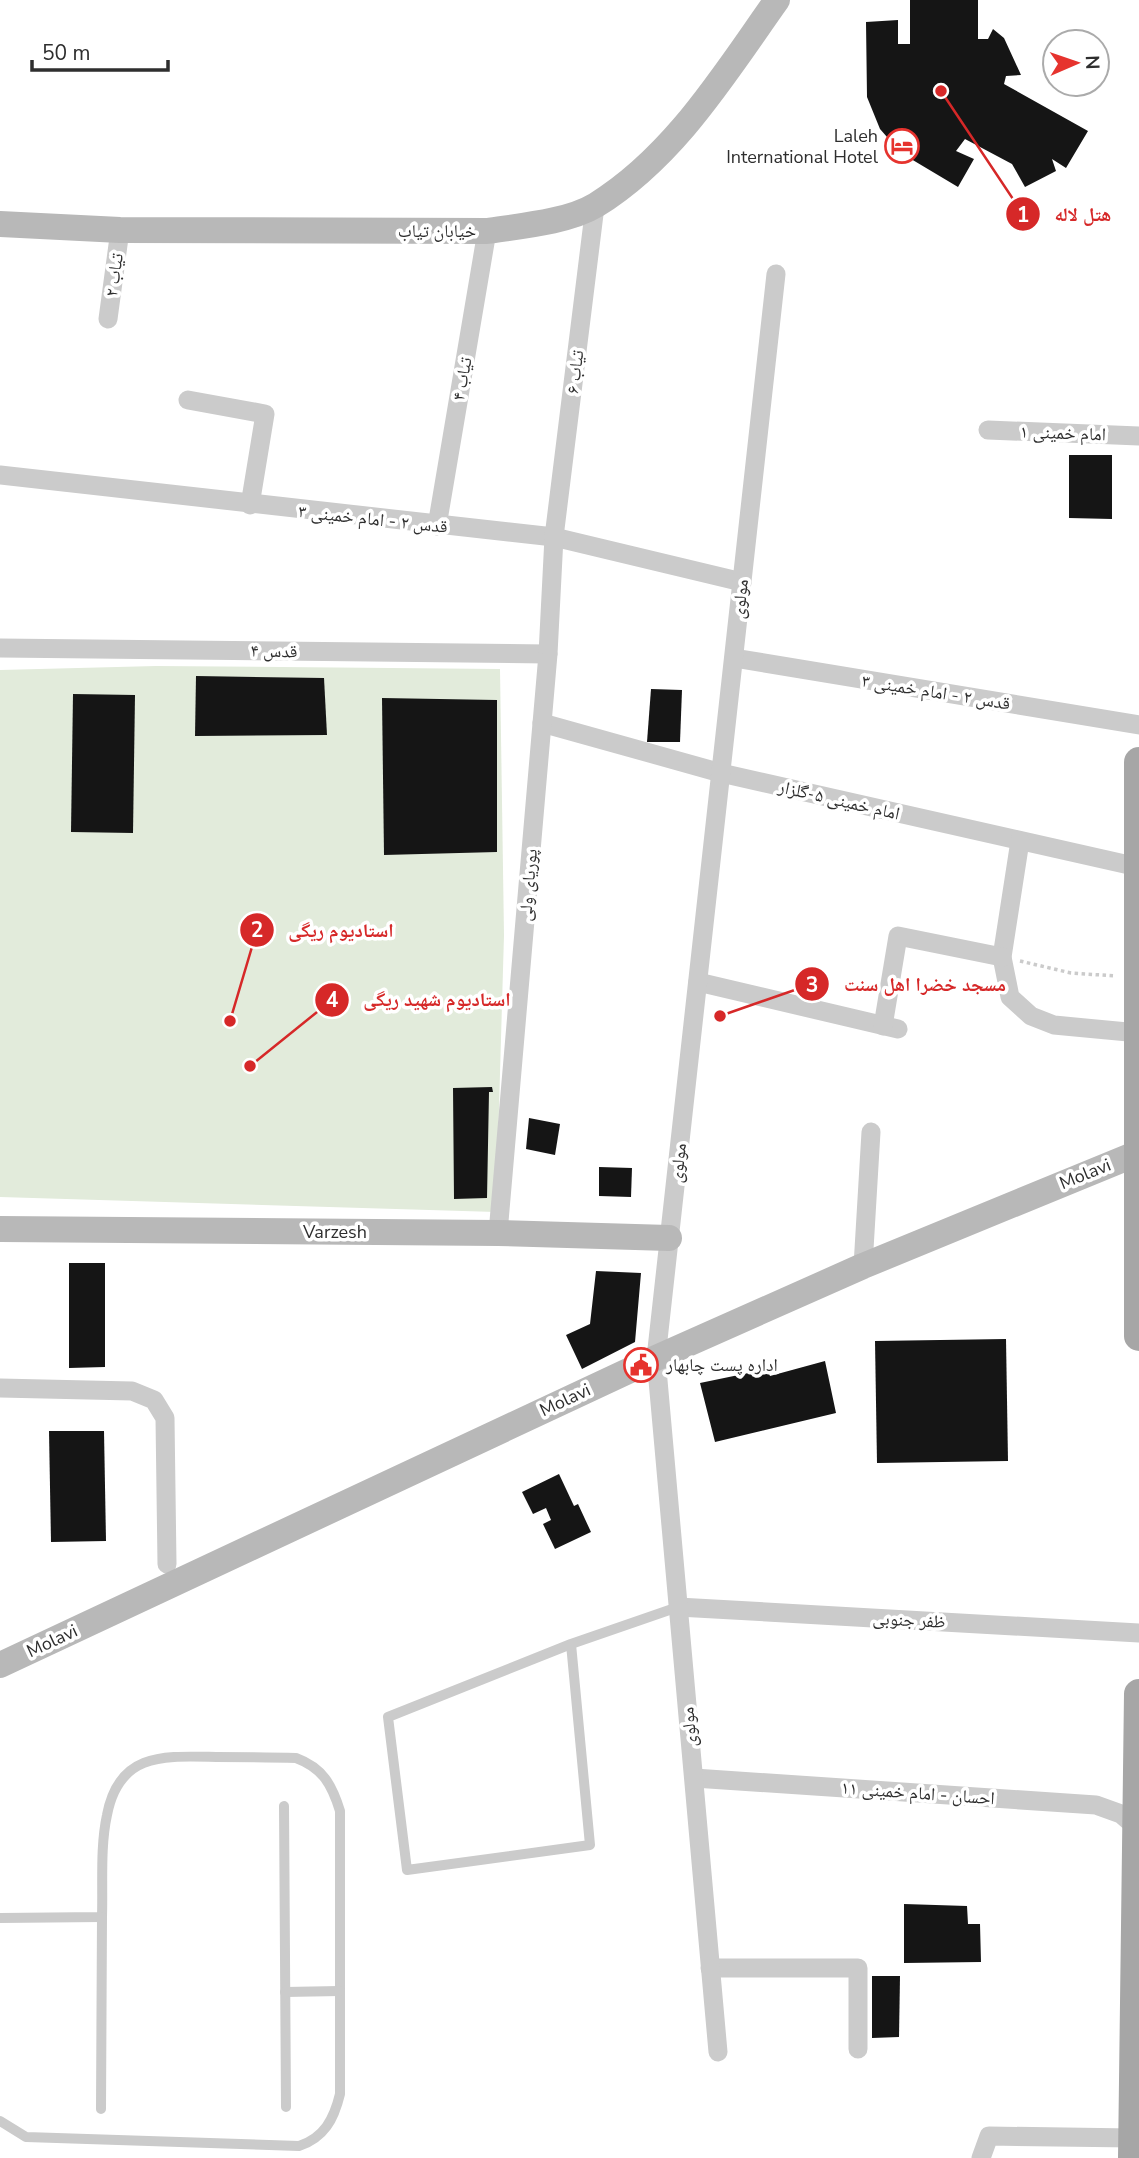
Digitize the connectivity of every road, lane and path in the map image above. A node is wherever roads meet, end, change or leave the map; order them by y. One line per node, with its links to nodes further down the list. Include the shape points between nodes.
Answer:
1 (777, 0): 2 (street, خیابان تیاب, via 695,116 641,170)
2 (595, 206): 5 (street, خیابان تیاب, via 540,223); 14 (street, تیاب ۶)
3 (0, 224): 4 (street, خیابان تیاب)
4 (120, 230): 5 (street, خیابان تیاب); 7 (street, تیاب ۲)
5 (487, 231): 13 (street, تیاب ۴)
6 (776, 274): 15 (street, مولوی)
7 (108, 319)
8 (188, 400): 12 (street, via 265,414)
9 (988, 429): 10 (street, امام خمینی ۱)
10 (1139, 436)
11 (0, 475): 12 (street, قدس ۲ - امام خمینی ۳)
12 (250, 505): 13 (street, قدس ۲ - امام خمینی ۳)
13 (437, 526): 14 (street, قدس ۲ - امام خمینی ۳)
14 (554, 537): 15 (street, قدس ۲ - امام خمینی ۳); 17 (street, پوریای ولی)
15 (742, 582): 18 (street, مولوی)
16 (0, 649): 17 (street, قدس ۴)
17 (548, 654): 19 (street, پوریای ولی)
18 (734, 658): 20 (street, قدس ۲ - امام خمینی ۳); 22 (street, مولوی)
19 (542, 723): 22 (street, امام خمینی ۵-گلزار); 32 (street, پوریای ولی)
20 (1139, 725)
21 (1139, 762): 24 (main road)
22 (721, 773): 23 (street, امام خمینی ۵-گلزار); 27 (street, مولوی)
23 (1020, 841): 24 (street, امام خمینی ۵-گلزار); 25 (street)
24 (1138, 867): 26 (main road)
25 (1002, 957): 26 (path, via 1071,973); 27 (street, via 898,936 890,1028); 28 (street, via 1010,997 1031,1016 1054,1025)
26 (1139, 977): 28 (main road)
27 (698, 982): 33 (street, مولوی)
28 (1139, 1033): 30 (main road)
29 (872, 1132): 34 (street)
30 (1138, 1153): 34 (street, Molavi); 35 (main road)
31 (0, 1229): 32 (street, Varzesh)
32 (498, 1233): 33 (street, Varzesh)
33 (669, 1238): 36 (street, مولوی)
34 (863, 1266): 36 (street, Molavi)
35 (1139, 1336)
36 (656, 1358): 39 (street, مولوی); 42 (street, Molavi)
37 (0, 1388): 38 (street, via 132,1391 154,1400 165,1418)
38 (167, 1564)
39 (678, 1607): 40 (street, ظفر جنوبی); 41 (lane); 44 (street, مولوی)
40 (1139, 1633)
41 (571, 1644): 41 (lane, via 388,1717 407,1870 590,1845)
42 (0, 1665)
43 (1139, 1694): 46 (main road)
44 (694, 1778): 46 (street, احسان - امام خمینی ۱۱, via 1096,1805 1121,1814); 49 (street, مولوی)
45 (284, 1806): 51 (lane)
46 (1137, 1827): 57 (main road)
47 (102, 1917): 48 (lane); 50 (lane, via 106,1818 124,1775 139,1764 170,1756 296,1758 323,1773 340,1811); 55 (lane)
48 (0, 1918)
49 (710, 1968): 52 (street, via 858,1968); 53 (street, مولوی)
50 (340, 1991): 51 (lane); 56 (lane, via 340,2094 336,2112 313,2142 299,2146 26,2137)
51 (285, 1992): 54 (lane)
52 (858, 2049)
53 (718, 2052)
54 (286, 2107)
55 (101, 2109)
56 (0, 2122)
57 (1133, 2148): 58 (street, via 989,2136)
58 (981, 2158)

